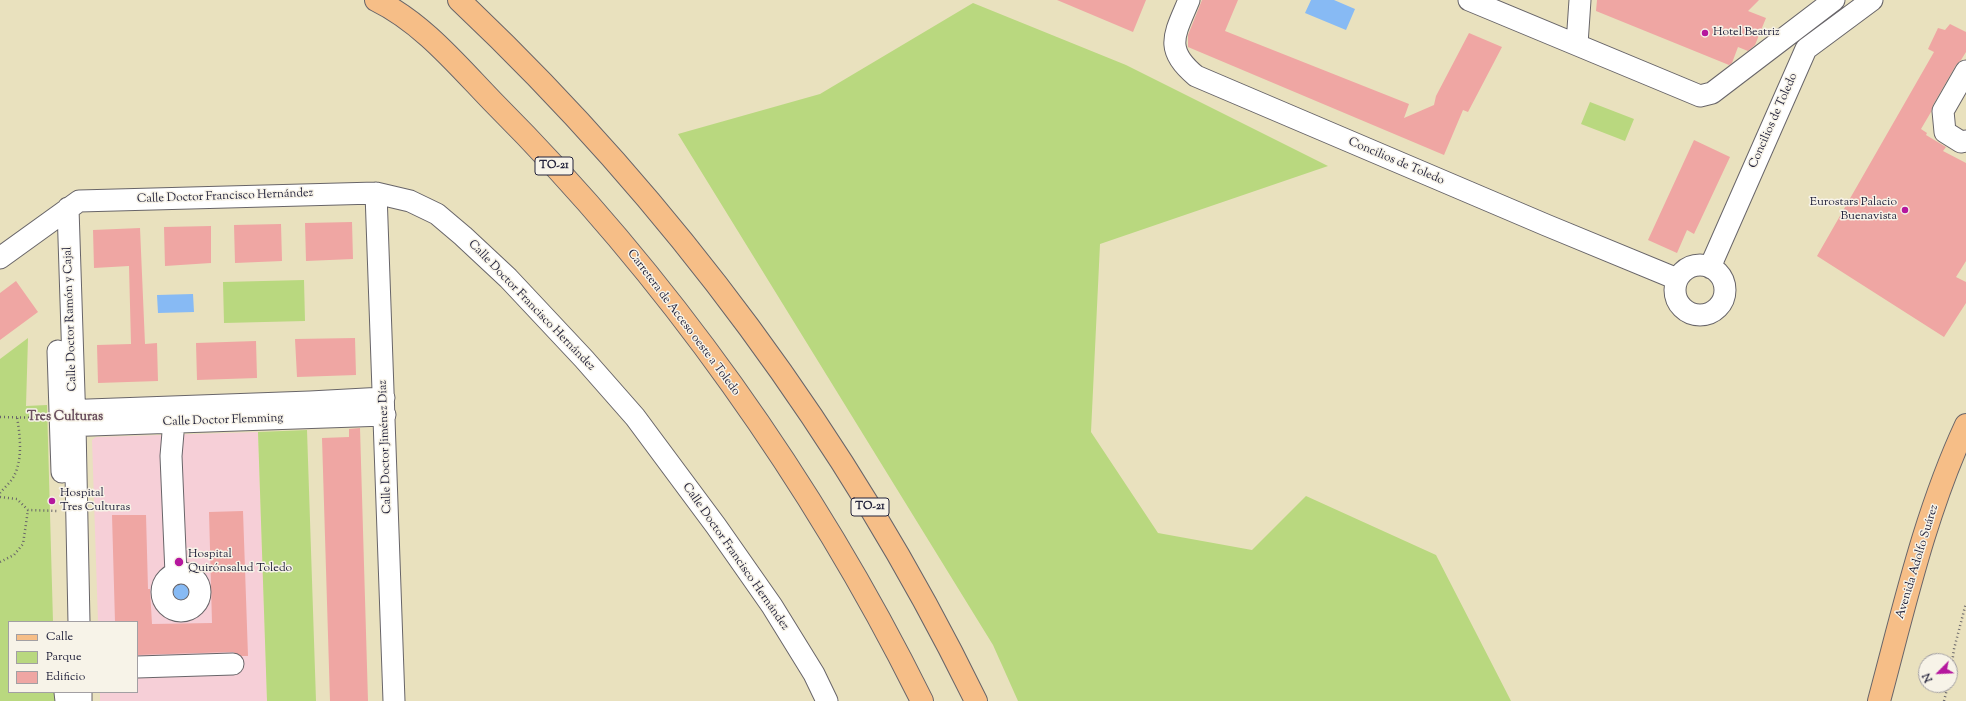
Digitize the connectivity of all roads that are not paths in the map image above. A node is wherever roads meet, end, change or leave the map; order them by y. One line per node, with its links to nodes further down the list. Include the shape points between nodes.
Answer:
1 (376, 0): 27 (main road, Carretera de Acceso oeste a Toledo / TO-21, via 412,22 521,130 579,193 664,296 751,412 789,469 858,582)
2 (459, 0): 28 (main road, TO-21, via 534,74 605,150 670,226 746,323 807,410 883,528)
3 (1189, 0): 15 (street, Concilios de Toledo, via 1174,35 1174,43 1179,58 1196,76)
4 (1470, 0): 8 (street)
5 (1580, 0): 8 (street)
6 (1834, 0): 8 (street, via 1712,93 1700,96)
7 (1872, 0): 14 (street, Concilios de Toledo, via 1806,49 1714,258)
8 (1576, 44)
9 (1966, 71): 10 (street, via 1943,110 1945,132 1961,142)
10 (1966, 141)
11 (376, 193): 12 (street, Calle Doctor Francisco Hernández, via 79,201); 16 (street, Calle Doctor Jiménez Díaz); 26 (street, Calle Doctor Francisco Hernández, via 410,201 437,214 508,278 584,359 635,418 716,526 772,606 814,674)
12 (61, 214): 13 (street, Calle Doctor Francisco Hernández); 18 (street, Calle Doctor Ramón y Cajal)
13 (0, 258)
14 (1712, 268): 15 (street, via 1688,268); 15 (street, via 1722,279 1724,294 1717,308 1704,315 1688,313 1682,308 1675,294)
15 (1678, 279)
16 (384, 406): 17 (street, Calle Doctor Flemming); 25 (street, Calle Doctor Jiménez Díaz)
17 (175, 415): 18 (street, Calle Doctor Flemming); 20 (street, via 182,455)
18 (66, 418): 21 (street, Calle Doctor Ramón y Cajal); 22 (street, Calle Doctor Ramón y Cajal)
19 (1966, 426): 29 (main road, Avenida Adolfo Suárez, via 1941,487 1918,555)
20 (181, 574)
21 (65, 621)
22 (79, 621)
23 (233, 664): 24 (street)
24 (138, 667)
25 (394, 701)
26 (827, 701)
27 (922, 701)
28 (976, 701)
29 (1878, 701)

